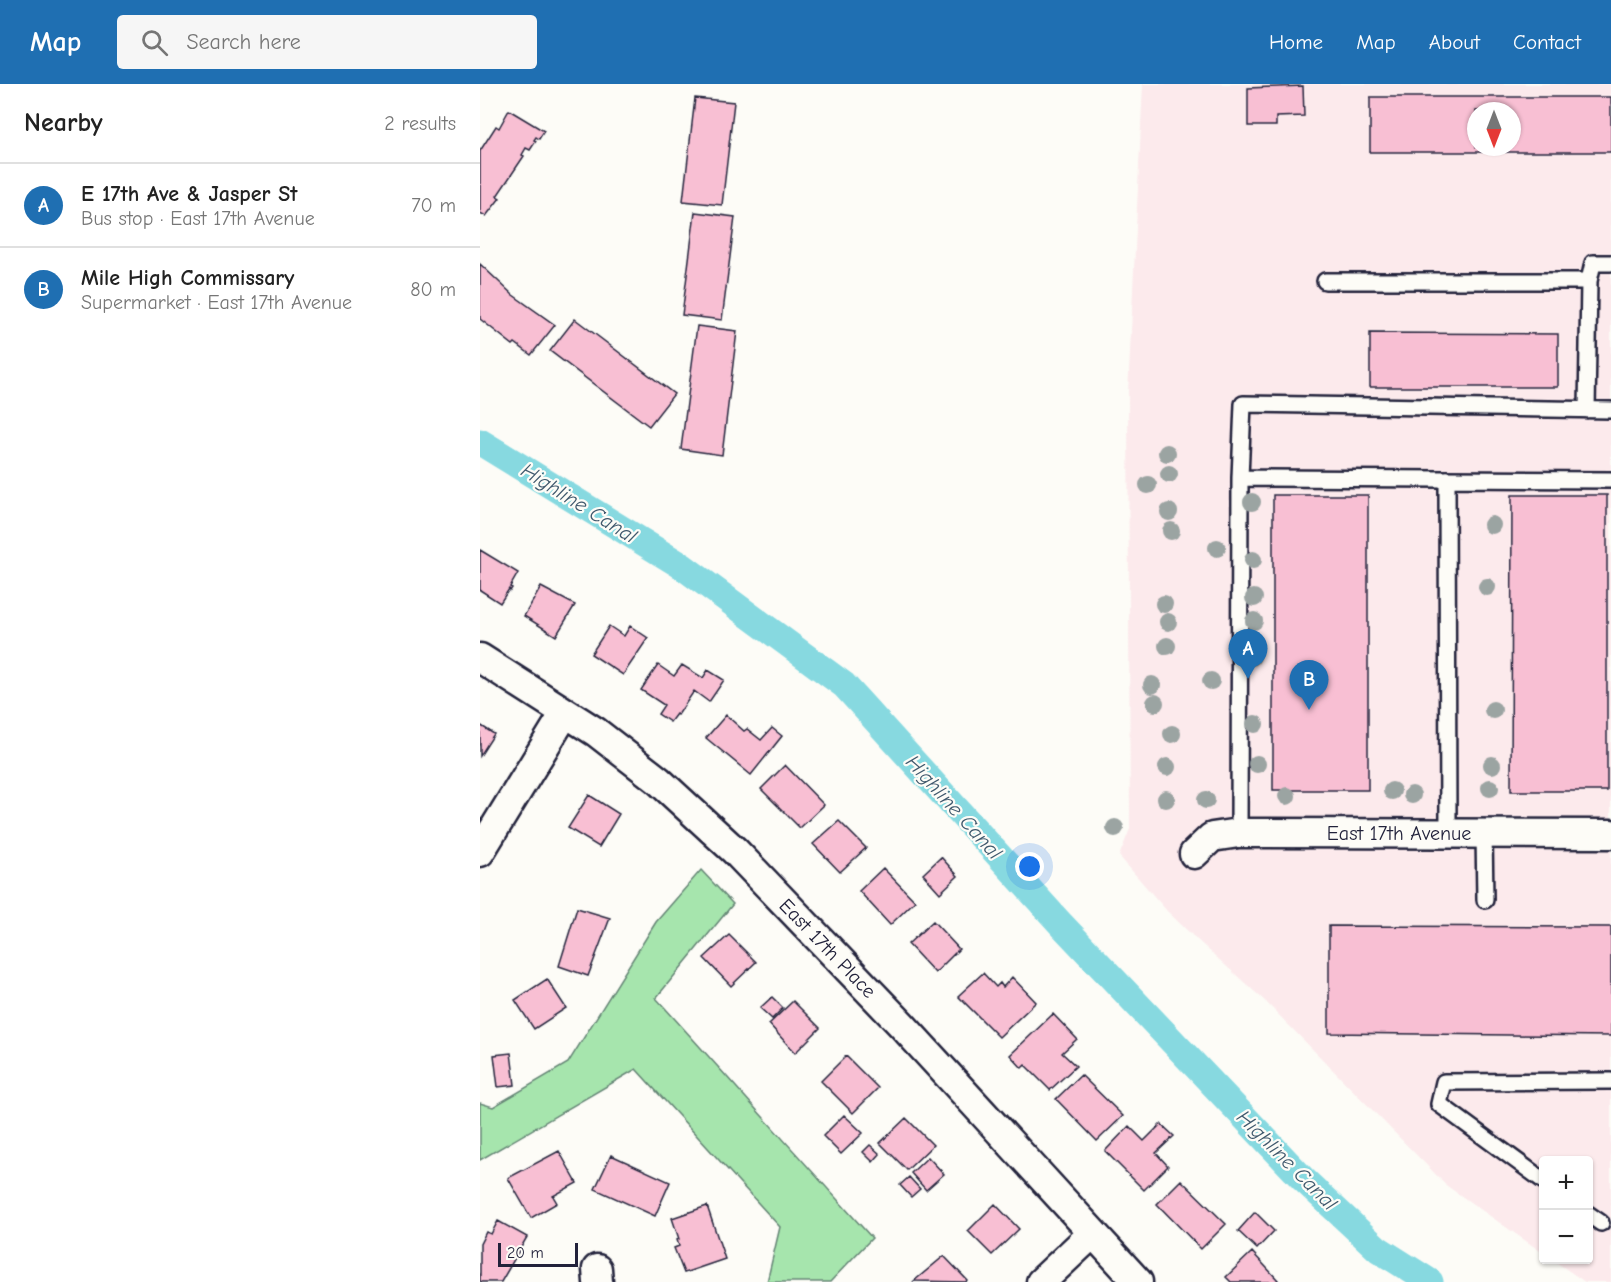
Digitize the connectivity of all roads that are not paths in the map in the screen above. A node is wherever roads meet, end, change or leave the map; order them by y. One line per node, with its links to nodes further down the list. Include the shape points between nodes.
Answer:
1 (1611, 262): 3 (lane, via 1593,263)
2 (1325, 281): 3 (lane)
3 (1589, 281): 4 (lane)
4 (1587, 410): 5 (lane); 6 (lane, via 1243,404)
5 (1611, 410)
6 (1240, 478): 7 (lane); 11 (lane)
7 (1447, 479): 8 (lane); 12 (lane)
8 (1611, 480)
9 (480, 658): 10 (street, East 17th Place)
10 (565, 713): 15 (street); 22 (street, East 17th Place, via 658,780 735,851)
11 (1239, 833): 12 (street, East 17th Avenue); 16 (street, East 17th Avenue, via 1212,837)
12 (1448, 833): 13 (street, East 17th Avenue)
13 (1484, 833): 14 (street, East 17th Avenue); 17 (lane)
14 (1611, 834)
15 (480, 852)
16 (1194, 854)
17 (1485, 900)
18 (1611, 1080): 19 (lane, via 1443,1082 1439,1104)
19 (1539, 1177)
20 (1593, 1217): 21 (lane)
21 (1601, 1223)
22 (1094, 1233): 23 (street); 24 (street, East 17th Place)
23 (1041, 1282)
24 (1138, 1282)

